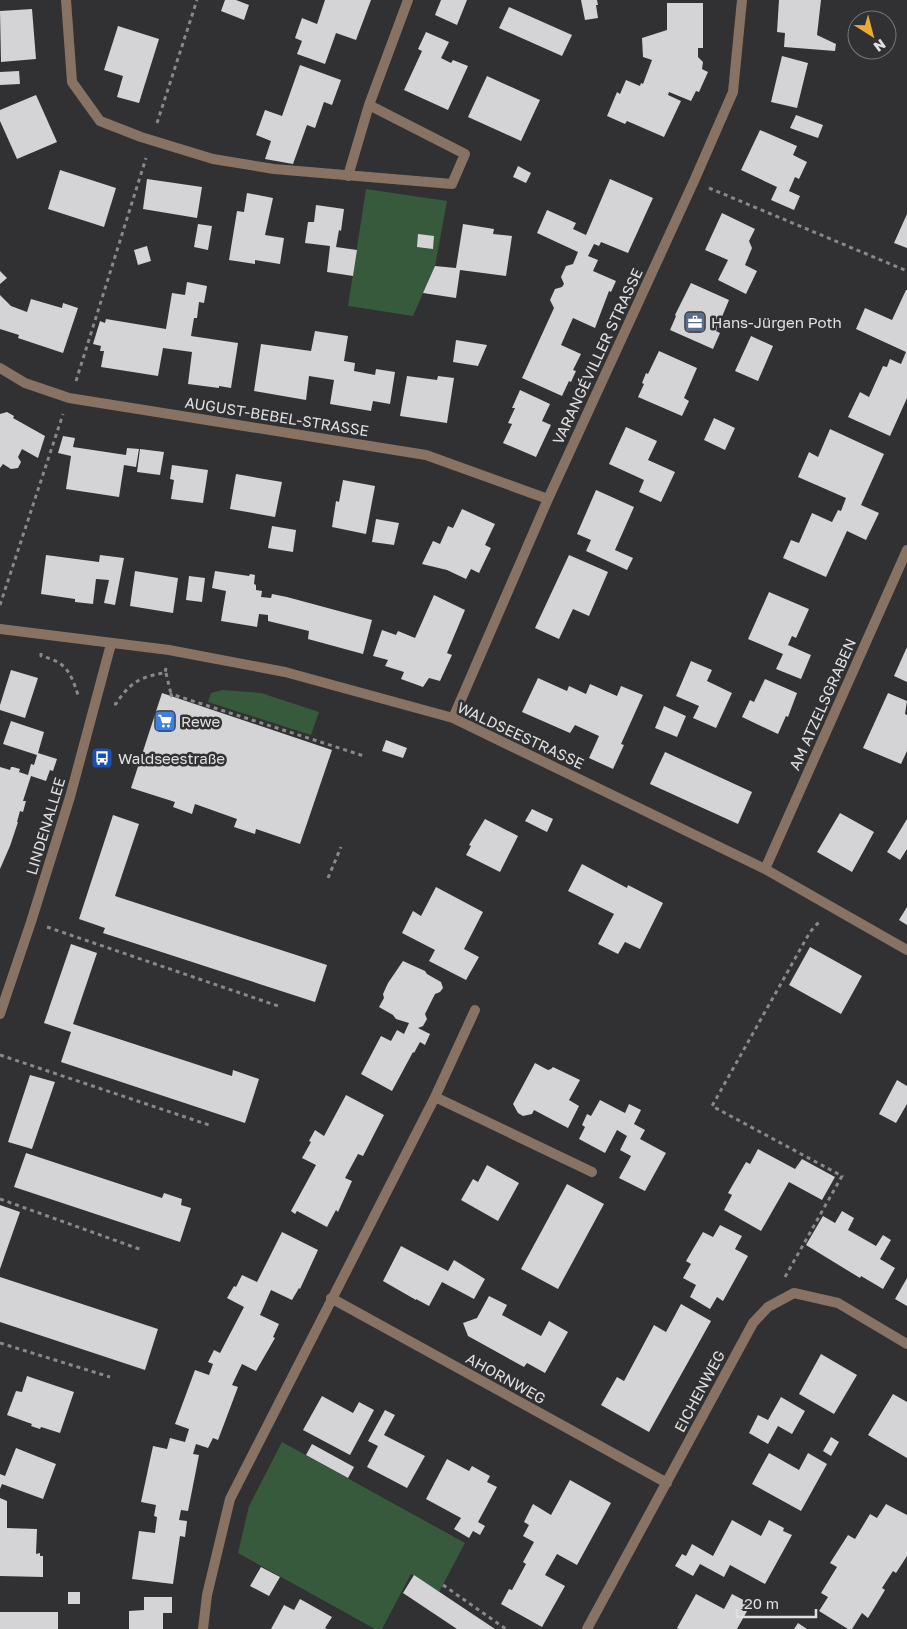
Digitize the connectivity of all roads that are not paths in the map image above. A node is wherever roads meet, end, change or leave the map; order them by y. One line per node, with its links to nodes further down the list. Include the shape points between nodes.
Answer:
1 (66, 0): 5 (street, via 72,82 100,121 213,159)
2 (408, 0): 4 (street)
3 (742, 0): 7 (street, VARANGÉVILLER STRASSE, via 733,92)
4 (369, 105): 5 (street); 5 (street, via 464,154 452,184)
5 (348, 176)
6 (0, 368): 7 (street, AUGUST-BEBEL-STRASSE, via 25,383 69,398 426,455)
7 (548, 499): 11 (street, VARANGÉVILLER STRASSE)
8 (907, 550): 12 (street, AM ATZELSGRABEN)
9 (0, 629): 10 (street, WALDSEESTRASSE)
10 (110, 644): 11 (street, WALDSEESTRASSE, via 169,650 285,672); 15 (street, LINDENALLEE, via 70,797)
11 (453, 718): 12 (street, WALDSEESTRASSE)
12 (765, 869): 13 (street, WALDSEESTRASSE)
13 (907, 950)
14 (475, 1010): 16 (street)
15 (0, 1014)
16 (435, 1097): 17 (street); 18 (street)
17 (592, 1172)
18 (331, 1298): 20 (street, AHORNWEG); 21 (street, via 230,1499 207,1595)
19 (907, 1344): 20 (street, EICHENWEG, via 838,1303 794,1293 768,1307 753,1323)
20 (667, 1484): 22 (street, EICHENWEG)
21 (203, 1629)
22 (587, 1629)

